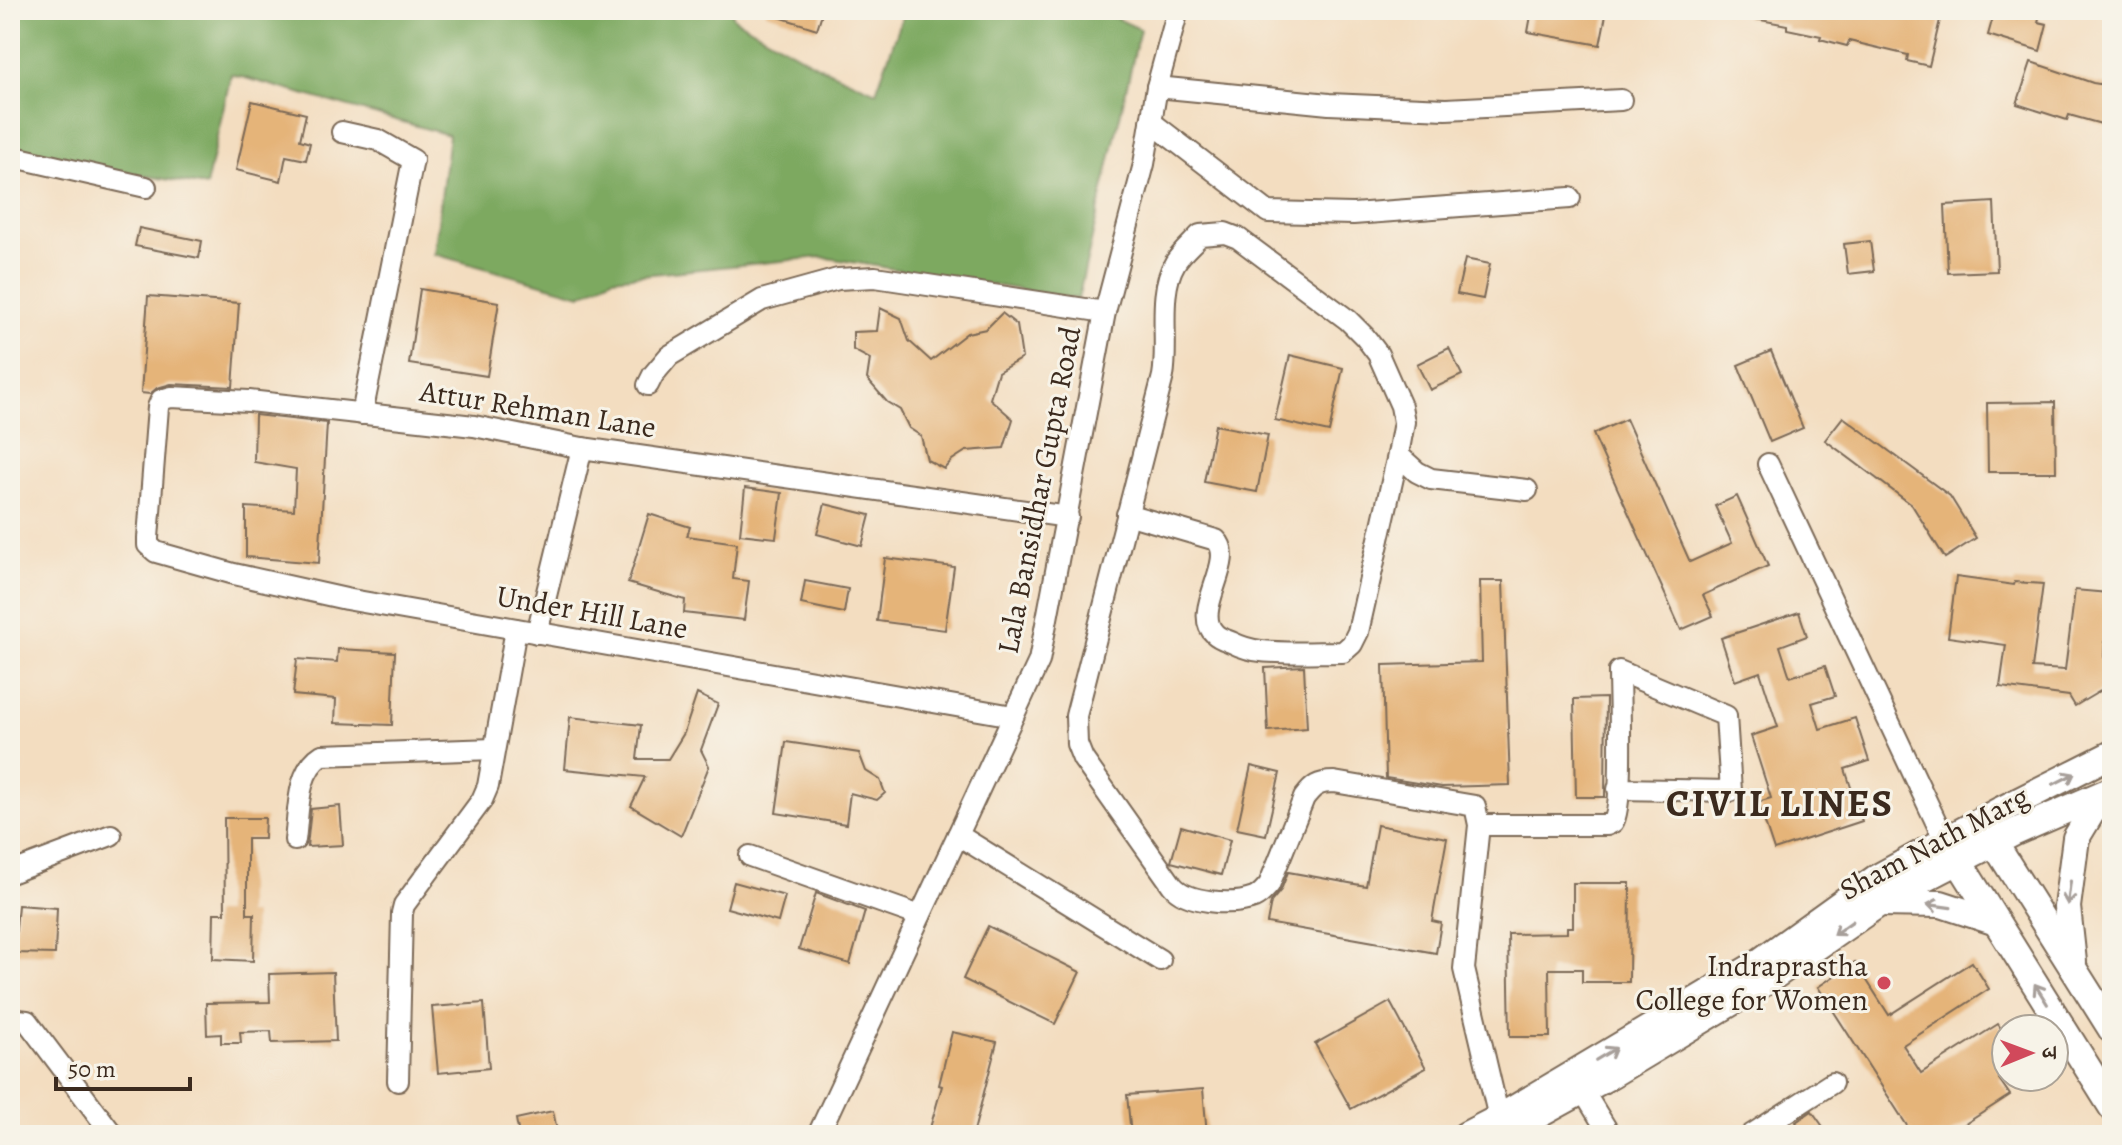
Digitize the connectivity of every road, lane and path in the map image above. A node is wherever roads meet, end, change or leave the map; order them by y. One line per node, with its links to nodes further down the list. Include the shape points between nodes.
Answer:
1 (1178, 10): 2 (street, Lala Bansidhar Gupta Road)
2 (1157, 87): 3 (street, via 1446,109); 4 (street, Lala Bansidhar Gupta Road)
3 (1621, 100)
4 (1151, 122): 8 (street, via 1268,212 1353,214); 9 (street, Lala Bansidhar Gupta Road)
5 (342, 132): 11 (street, via 378,140 413,160)
6 (10, 156): 7 (street)
7 (146, 187)
8 (1570, 198)
9 (1105, 312): 10 (street, via 875,277 838,279 762,300 669,356); 17 (street, Lala Bansidhar Gupta Road)
10 (648, 385)
11 (362, 414): 12 (street, Attur Rehman Lane, via 474,426); 18 (street, Attur Rehman Lane, via 249,401 161,400 148,538 151,549)
12 (582, 448): 17 (street, Attur Rehman Lane); 20 (street)
13 (1398, 455): 15 (street, via 1431,479); 16 (street, via 1358,632 1343,652 1260,651 1215,635 1208,611 1223,554 1220,543); 16 (street, via 1401,406 1365,337 1238,238 1200,235 1176,260 1166,287 1166,358)
14 (1768, 464): 31 (street)
15 (1527, 490)
16 (1127, 514): 26 (street, via 1075,730 1083,759 1177,890 1224,901 1261,894 1304,798 1322,782 1468,803 1475,806)
17 (1068, 517): 21 (street, Lala Bansidhar Gupta Road, via 1039,661)
18 (165, 554): 19 (street, Under Hill Lane, via 332,596)
19 (516, 629): 20 (street, Under Hill Lane); 22 (street)
20 (537, 633): 21 (street, Under Hill Lane)
21 (1013, 716): 29 (street, Lala Bansidhar Gupta Road)
22 (494, 749): 30 (street, via 322,755 304,775); 41 (street, via 482,800 404,905)
23 (2112, 754): 27 (main road, Sham Nath Marg, one-way to 23)
24 (1618, 789): 24 (street, via 1619,671 1726,716 1731,791); 26 (street, via 1617,818 1607,825)
25 (2107, 792): 27 (main road, Sham Nath Marg); 38 (main road, one-way to 38, via 2076,838 2067,907)
26 (1479, 825): 45 (street, via 1464,969)
27 (1987, 832): 31 (main road, Sham Nath Marg); 38 (main road)
28 (111, 835): 33 (street)
29 (958, 835): 35 (street, Lala Bansidhar Gupta Road); 37 (street)
30 (295, 840)
31 (1952, 851): 34 (main road, Sham Nath Marg); 36 (main road); 42 (main road, Sham Nath Marg, one-way to 31, via 1875,879)
32 (750, 856): 35 (street)
33 (10, 873)
34 (1879, 903): 36 (main road, one-way to 34, via 1941,904); 42 (main road, Sham Nath Marg, one-way to 42, via 1767,981)
35 (920, 916): 47 (street, Lala Bansidhar Gupta Road)
36 (1996, 922): 44 (main road, one-way to 36)
37 (1160, 960)
38 (2074, 970): 40 (main road)
39 (10, 1019): 46 (street, via 27,1021)
40 (2109, 1019)
41 (398, 1081)
42 (1577, 1082): 45 (main road, Sham Nath Marg); 49 (street)
43 (1832, 1083): 50 (street)
44 (2112, 1107)
45 (1501, 1127): 48 (main road, Sham Nath Marg)
46 (113, 1135)
47 (818, 1135)
48 (1466, 1135)
49 (1610, 1135)
50 (1751, 1135)

